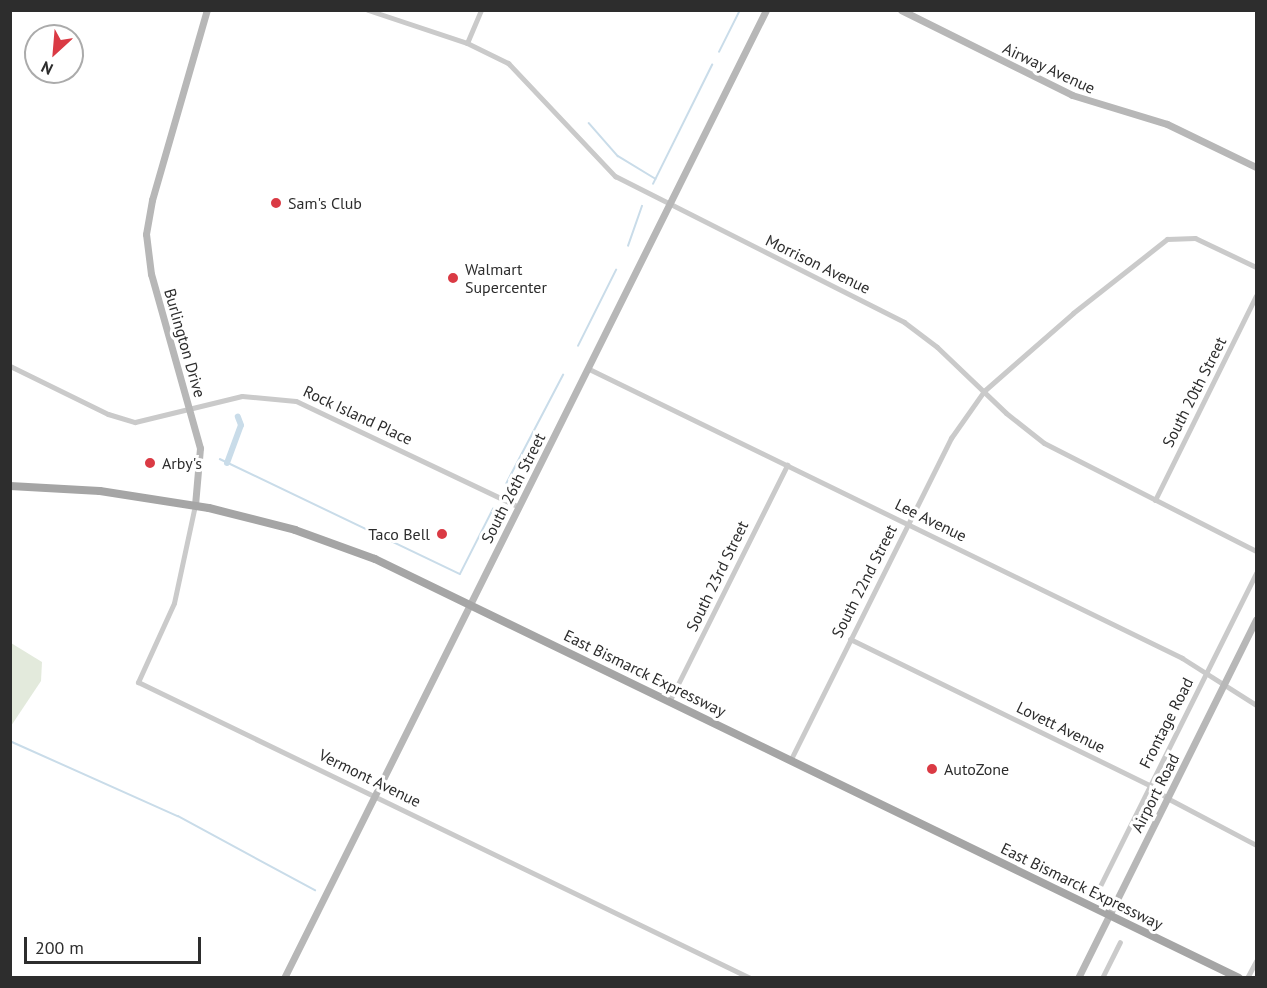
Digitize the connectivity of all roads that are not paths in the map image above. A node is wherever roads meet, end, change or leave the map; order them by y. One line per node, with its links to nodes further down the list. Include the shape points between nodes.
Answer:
1 (207, 10): 14 (street, Burlington Drive, via 152,200 146,234 151,274)
2 (368, 10): 6 (street, Morrison Avenue)
3 (481, 10): 6 (street)
4 (766, 10): 8 (street, South 26th Street)
5 (901, 10): 7 (street, Airway Avenue, via 1082,100 1167,124)
6 (467, 43): 8 (street, Morrison Avenue, via 518,70 611,173)
7 (1257, 167)
8 (669, 205): 12 (street, South 26th Street); 13 (street, Morrison Avenue, via 904,322)
9 (1257, 267): 13 (street, South 22nd Street, via 1189,237 1167,239)
10 (1257, 296): 17 (street, South 20th Street)
11 (10, 366): 14 (street, Rock Island Place, via 121,419 145,421)
12 (589, 369): 15 (street, Lee Avenue); 19 (street, South 26th Street)
13 (984, 391): 17 (street, Morrison Avenue, via 1044,443); 20 (street, South 22nd Street, via 957,428)
14 (190, 410): 18 (street, Burlington Drive, via 200,454); 19 (street, Rock Island Place, via 242,396 296,401)
15 (787, 465): 20 (street, Lee Avenue); 29 (street, South 23rd Street)
16 (10, 486): 18 (main road, East Bismarck Expressway, via 106,492)
17 (1155, 500): 21 (street, Morrison Avenue)
18 (195, 505): 23 (main road, East Bismarck Expressway, via 317,537); 27 (street, Burlington Drive, via 171,613)
19 (519, 507): 23 (street, South 26th Street)
20 (908, 524): 25 (street, South 22nd Street); 26 (street, Lee Avenue)
21 (1257, 551)
22 (1257, 573): 26 (street, Frontage Road)
23 (471, 602): 29 (main road, East Bismarck Expressway); 33 (street, South 26th Street)
24 (1257, 620): 28 (street, Airport Road)
25 (850, 639): 31 (street, South 22nd Street); 32 (street, Lovett Avenue)
26 (1207, 673): 28 (street, Lee Avenue); 32 (street, Frontage Road)
27 (138, 682): 33 (street, Vermont Avenue)
28 (1224, 685): 30 (street, Lee Avenue); 34 (street, Airport Road)
29 (670, 700): 31 (main road, East Bismarck Expressway)
30 (1257, 705)
31 (791, 759): 37 (main road, East Bismarck Expressway)
32 (1150, 785): 34 (street, Lovett Avenue); 36 (street, Frontage Road)
33 (376, 795): 40 (street, South 26th Street); 41 (street, Vermont Avenue)
34 (1167, 798): 35 (street, Lovett Avenue); 37 (street, Airport Road)
35 (1257, 845)
36 (1100, 886)
37 (1110, 914): 42 (street, Airport Road); 44 (main road, East Bismarck Expressway)
38 (1120, 942): 43 (street)
39 (1257, 961): 45 (street)
40 (284, 978)
41 (750, 978)
42 (1078, 978)
43 (1102, 978)
44 (1239, 978)
45 (1247, 978)

